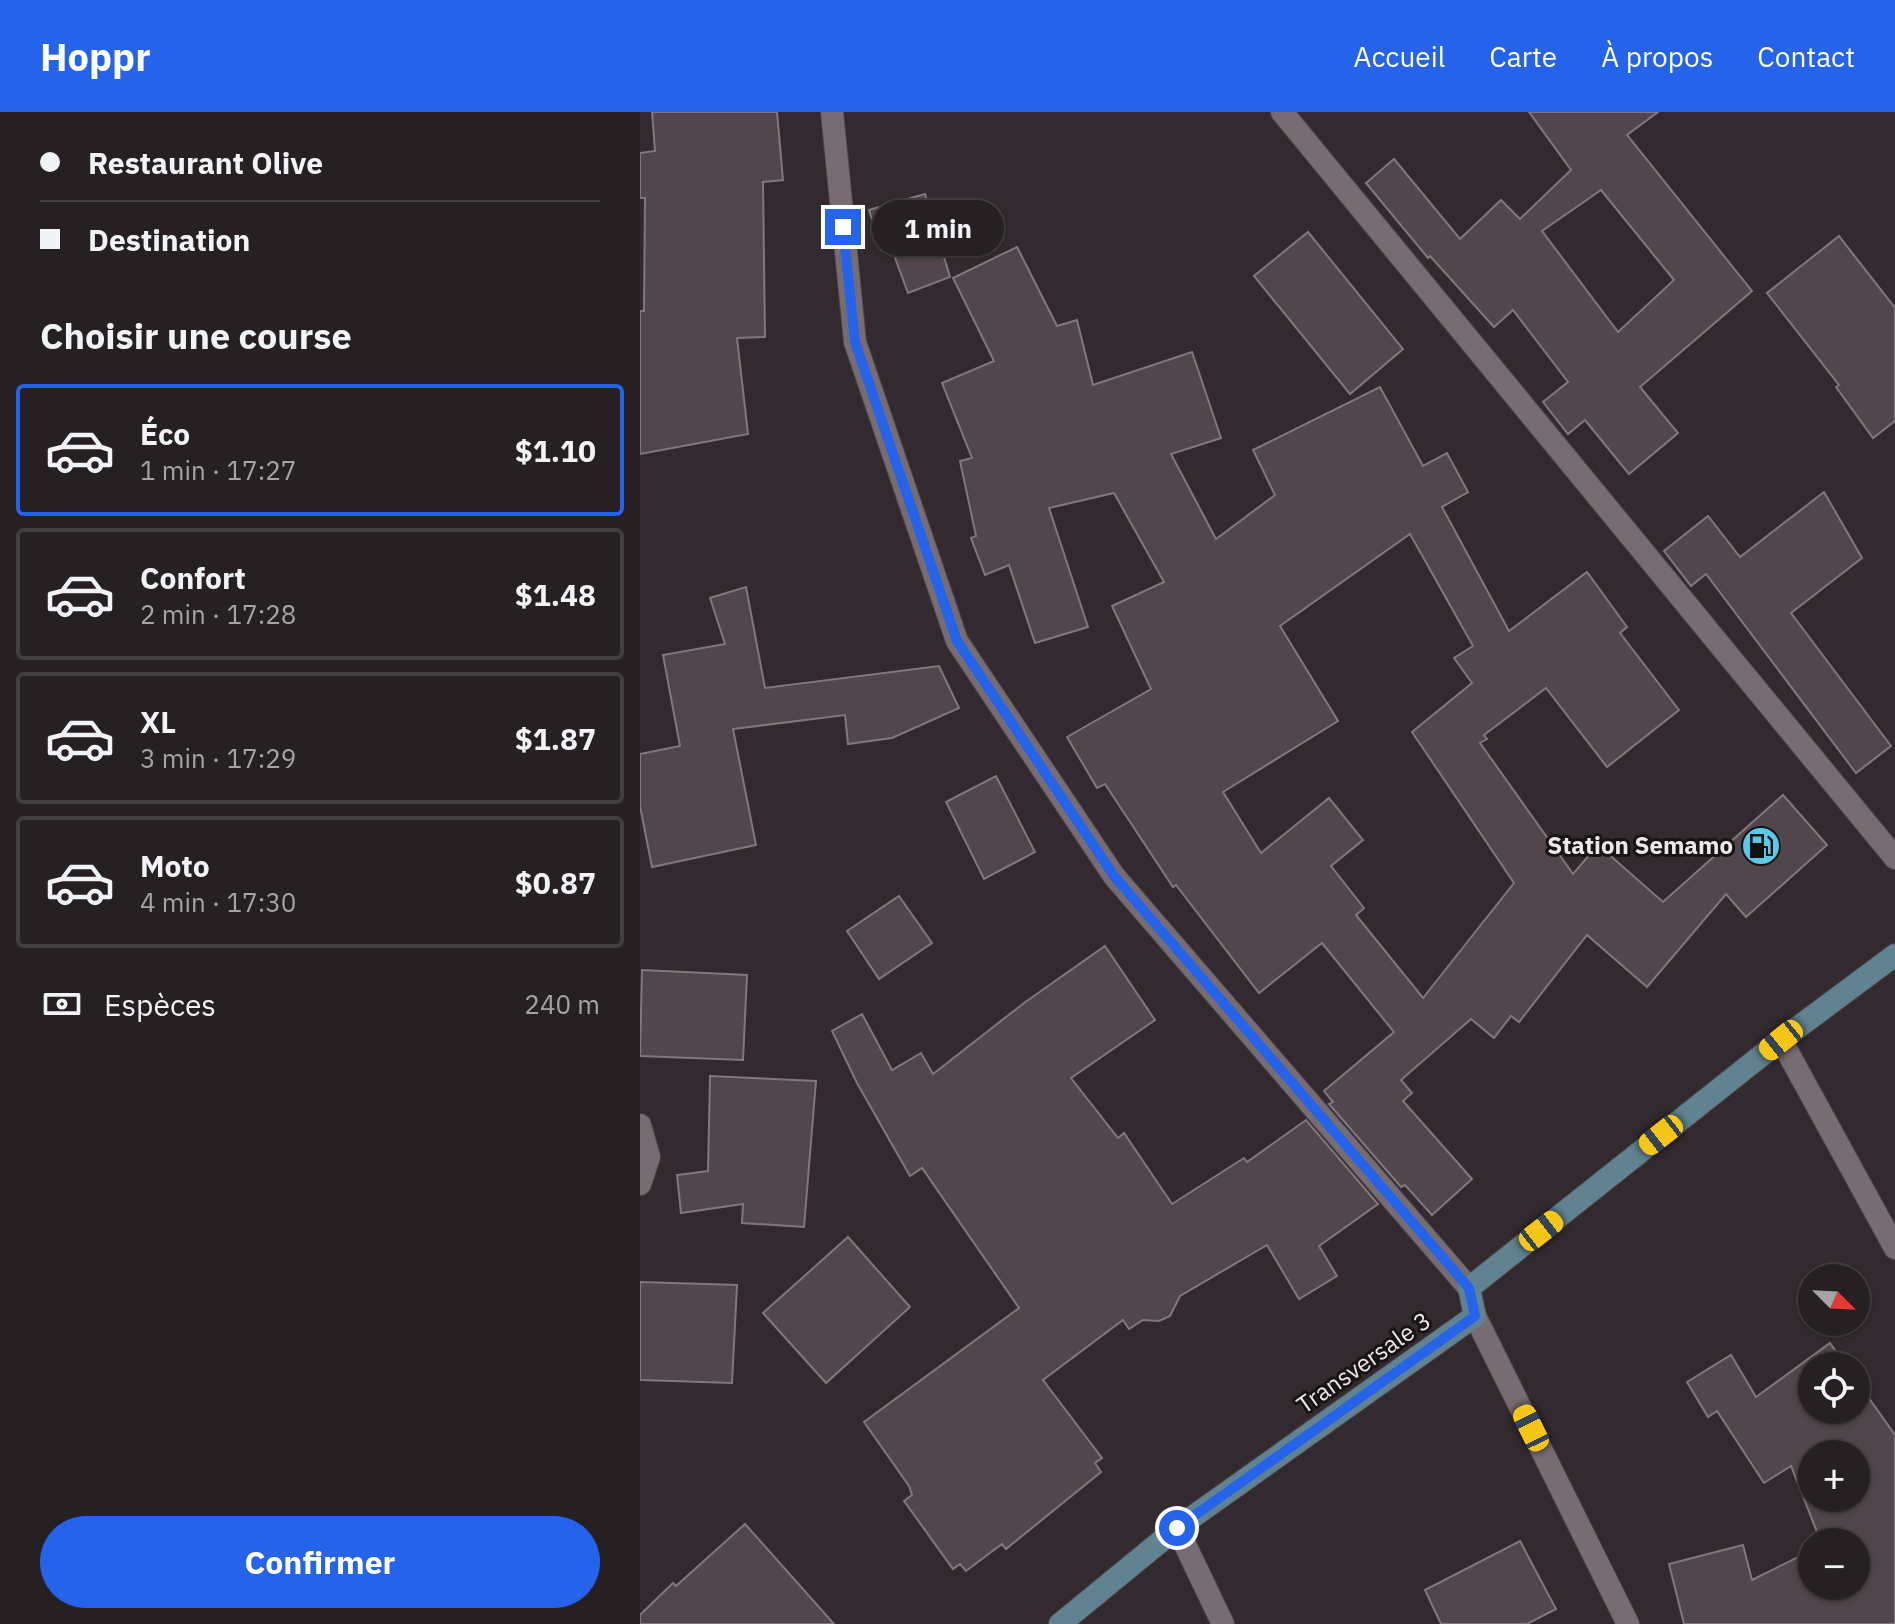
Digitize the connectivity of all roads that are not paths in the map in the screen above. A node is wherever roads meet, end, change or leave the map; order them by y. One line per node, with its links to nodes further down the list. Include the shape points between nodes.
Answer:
1 (832, 112): 9 (street, via 855,342 957,641 1114,876)
2 (1282, 112): 3 (street)
3 (1895, 858)
4 (1895, 955): 5 (main road)
5 (1781, 1040): 8 (street); 9 (main road)
6 (640, 1125): 7 (street, via 649,1157)
7 (640, 1184)
8 (1895, 1248)
9 (1469, 1288): 10 (main road)
10 (1475, 1316): 11 (main road, Transversale 3); 14 (street)
11 (1177, 1528): 12 (main road, Transversale 3); 13 (street)
12 (1060, 1624)
13 (1223, 1624)
14 (1628, 1624)

